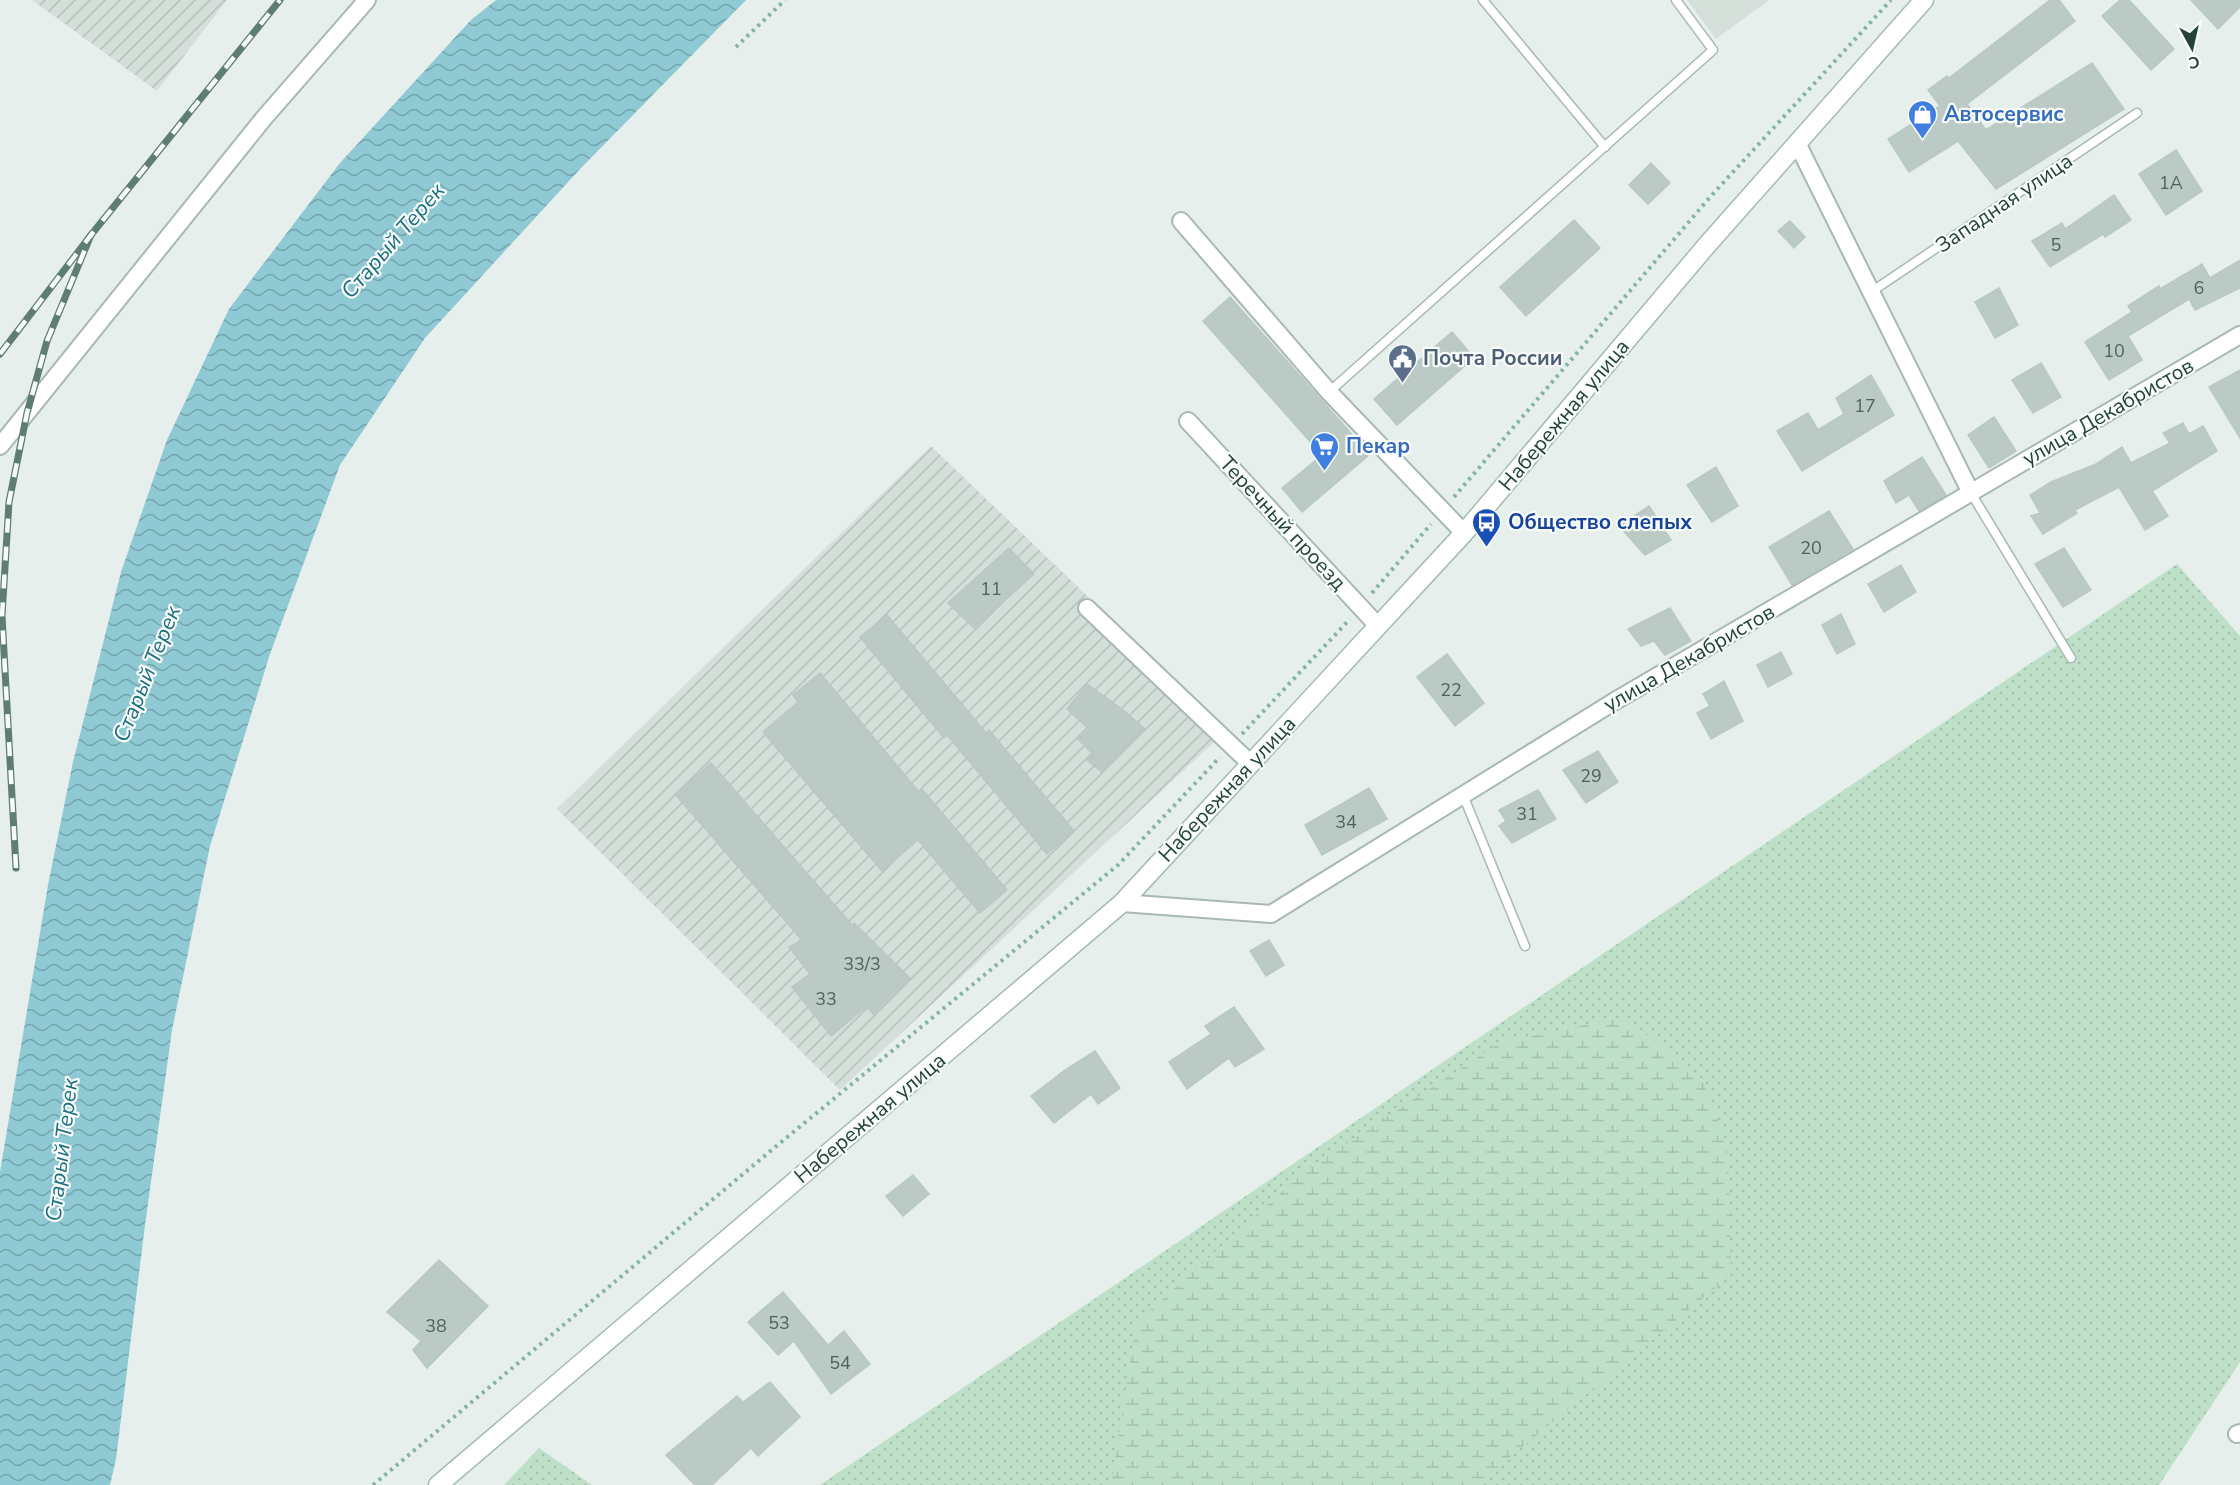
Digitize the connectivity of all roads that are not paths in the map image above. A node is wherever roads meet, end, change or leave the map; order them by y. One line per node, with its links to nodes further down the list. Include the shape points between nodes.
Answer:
1 (367, 0): 13 (street, via 264,118)
2 (1484, 0): 7 (lane)
3 (1676, 0): 7 (lane, via 1713,50)
4 (1924, 0): 6 (main road, Набережная улица)
5 (2137, 113): 9 (lane, Западная улица)
6 (1797, 143): 9 (street); 15 (main road, Набережная улица)
7 (1605, 147): 11 (lane)
8 (1181, 221): 11 (street)
9 (1871, 292): 14 (street)
10 (2240, 335): 14 (street, улица Декабристов)
11 (1329, 392): 15 (street)
12 (1188, 420): 17 (street, Теречный проезд)
13 (0, 446)
14 (1971, 493): 18 (lane); 20 (street, улица Декабристов, via 1615,701)
15 (1464, 533): 17 (main road, Набережная улица)
16 (1087, 608): 19 (street)
17 (1378, 626): 19 (main road, Набережная улица)
18 (2071, 658)
19 (1251, 764): 21 (main road, Набережная улица)
20 (1463, 795): 21 (street, улица Декабристов, via 1270,914); 22 (lane)
21 (1122, 903): 23 (main road, Набережная улица)
22 (1525, 946)
23 (438, 1485)

